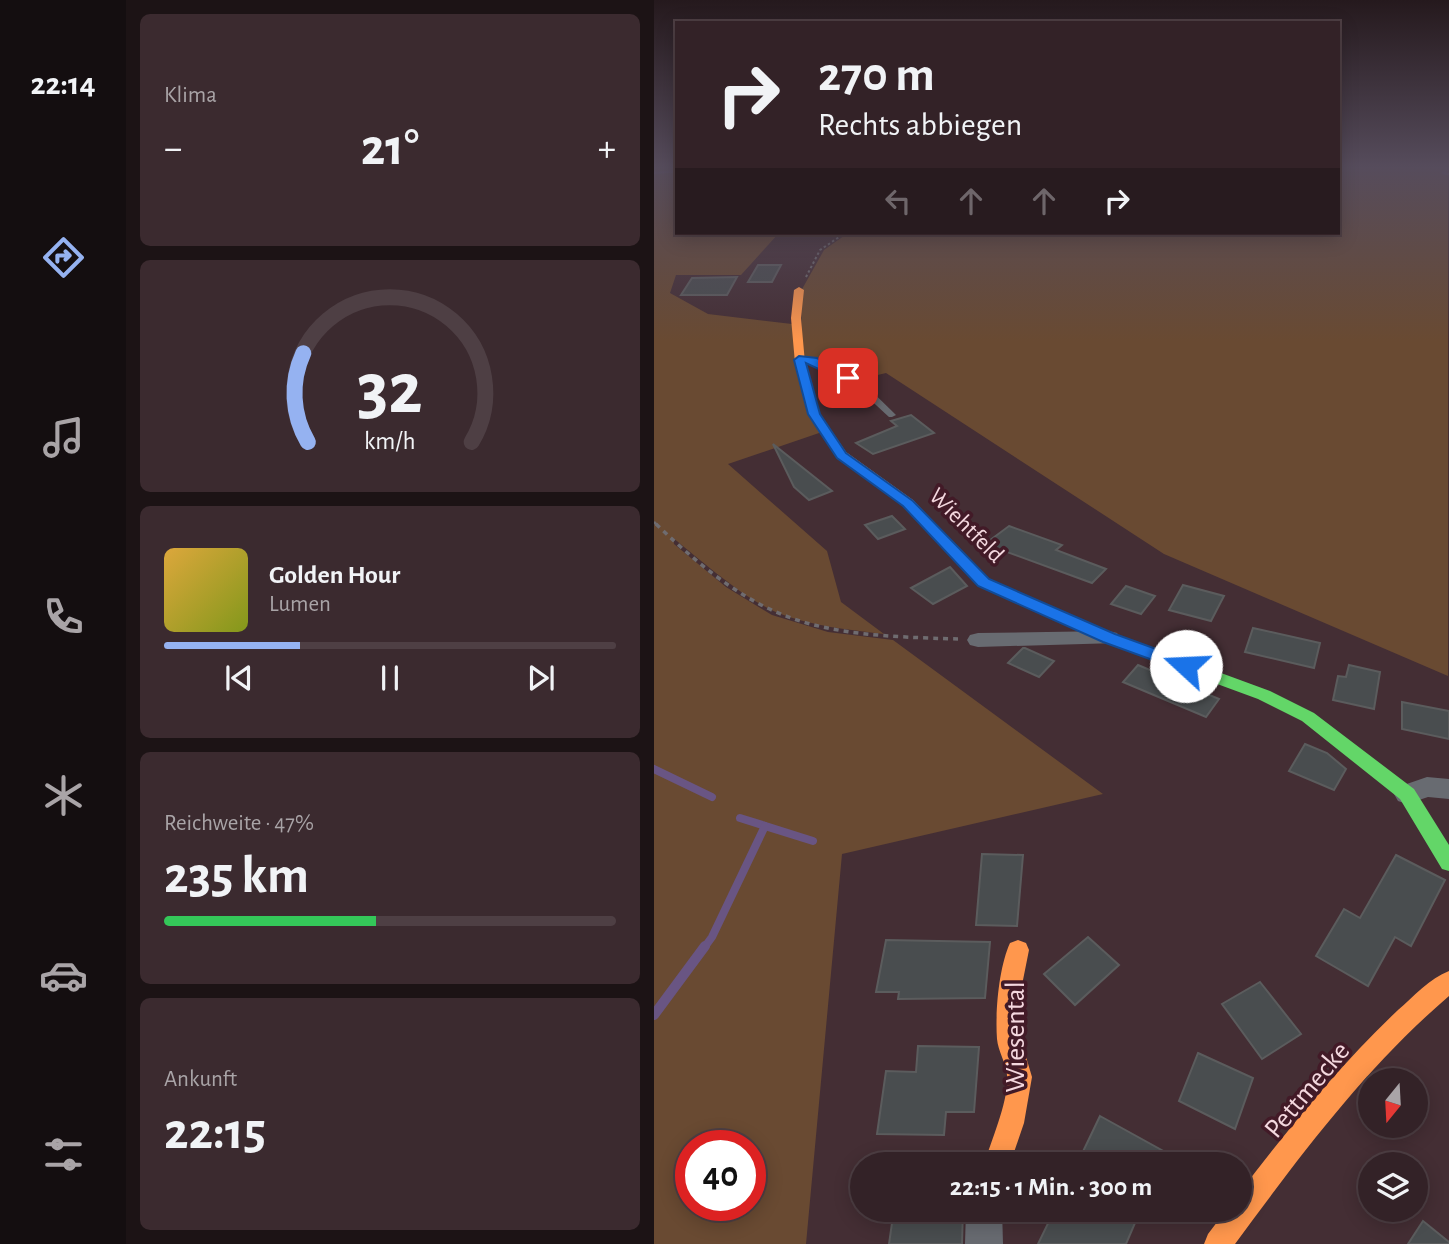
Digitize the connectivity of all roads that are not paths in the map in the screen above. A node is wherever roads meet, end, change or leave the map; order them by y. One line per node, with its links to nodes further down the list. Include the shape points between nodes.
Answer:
1 (799, 290): 2 (street, Wiehtfeld)
2 (799, 360): 3 (lane, via 813,360 848,378); 4 (street, Wiehtfeld, via 814,414 841,455 908,503 984,583)
3 (892, 415)
4 (1109, 638): 5 (street, Wiehtfeld); 7 (street, Wiehtfeld, via 1264,695 1308,717)
5 (978, 640)
6 (1448, 789): 7 (street, via 1427,787)
7 (1407, 794): 8 (street, Wiehtfeld)
8 (1448, 863)
9 (1018, 950): 11 (street, Wiesental, via 1009,1040 1020,1077)
10 (1448, 981): 14 (street, Pettmecke, via 1412,1008 1324,1103)
11 (1001, 1152)
12 (984, 1222): 13 (street)
13 (984, 1244)
14 (1218, 1244)

